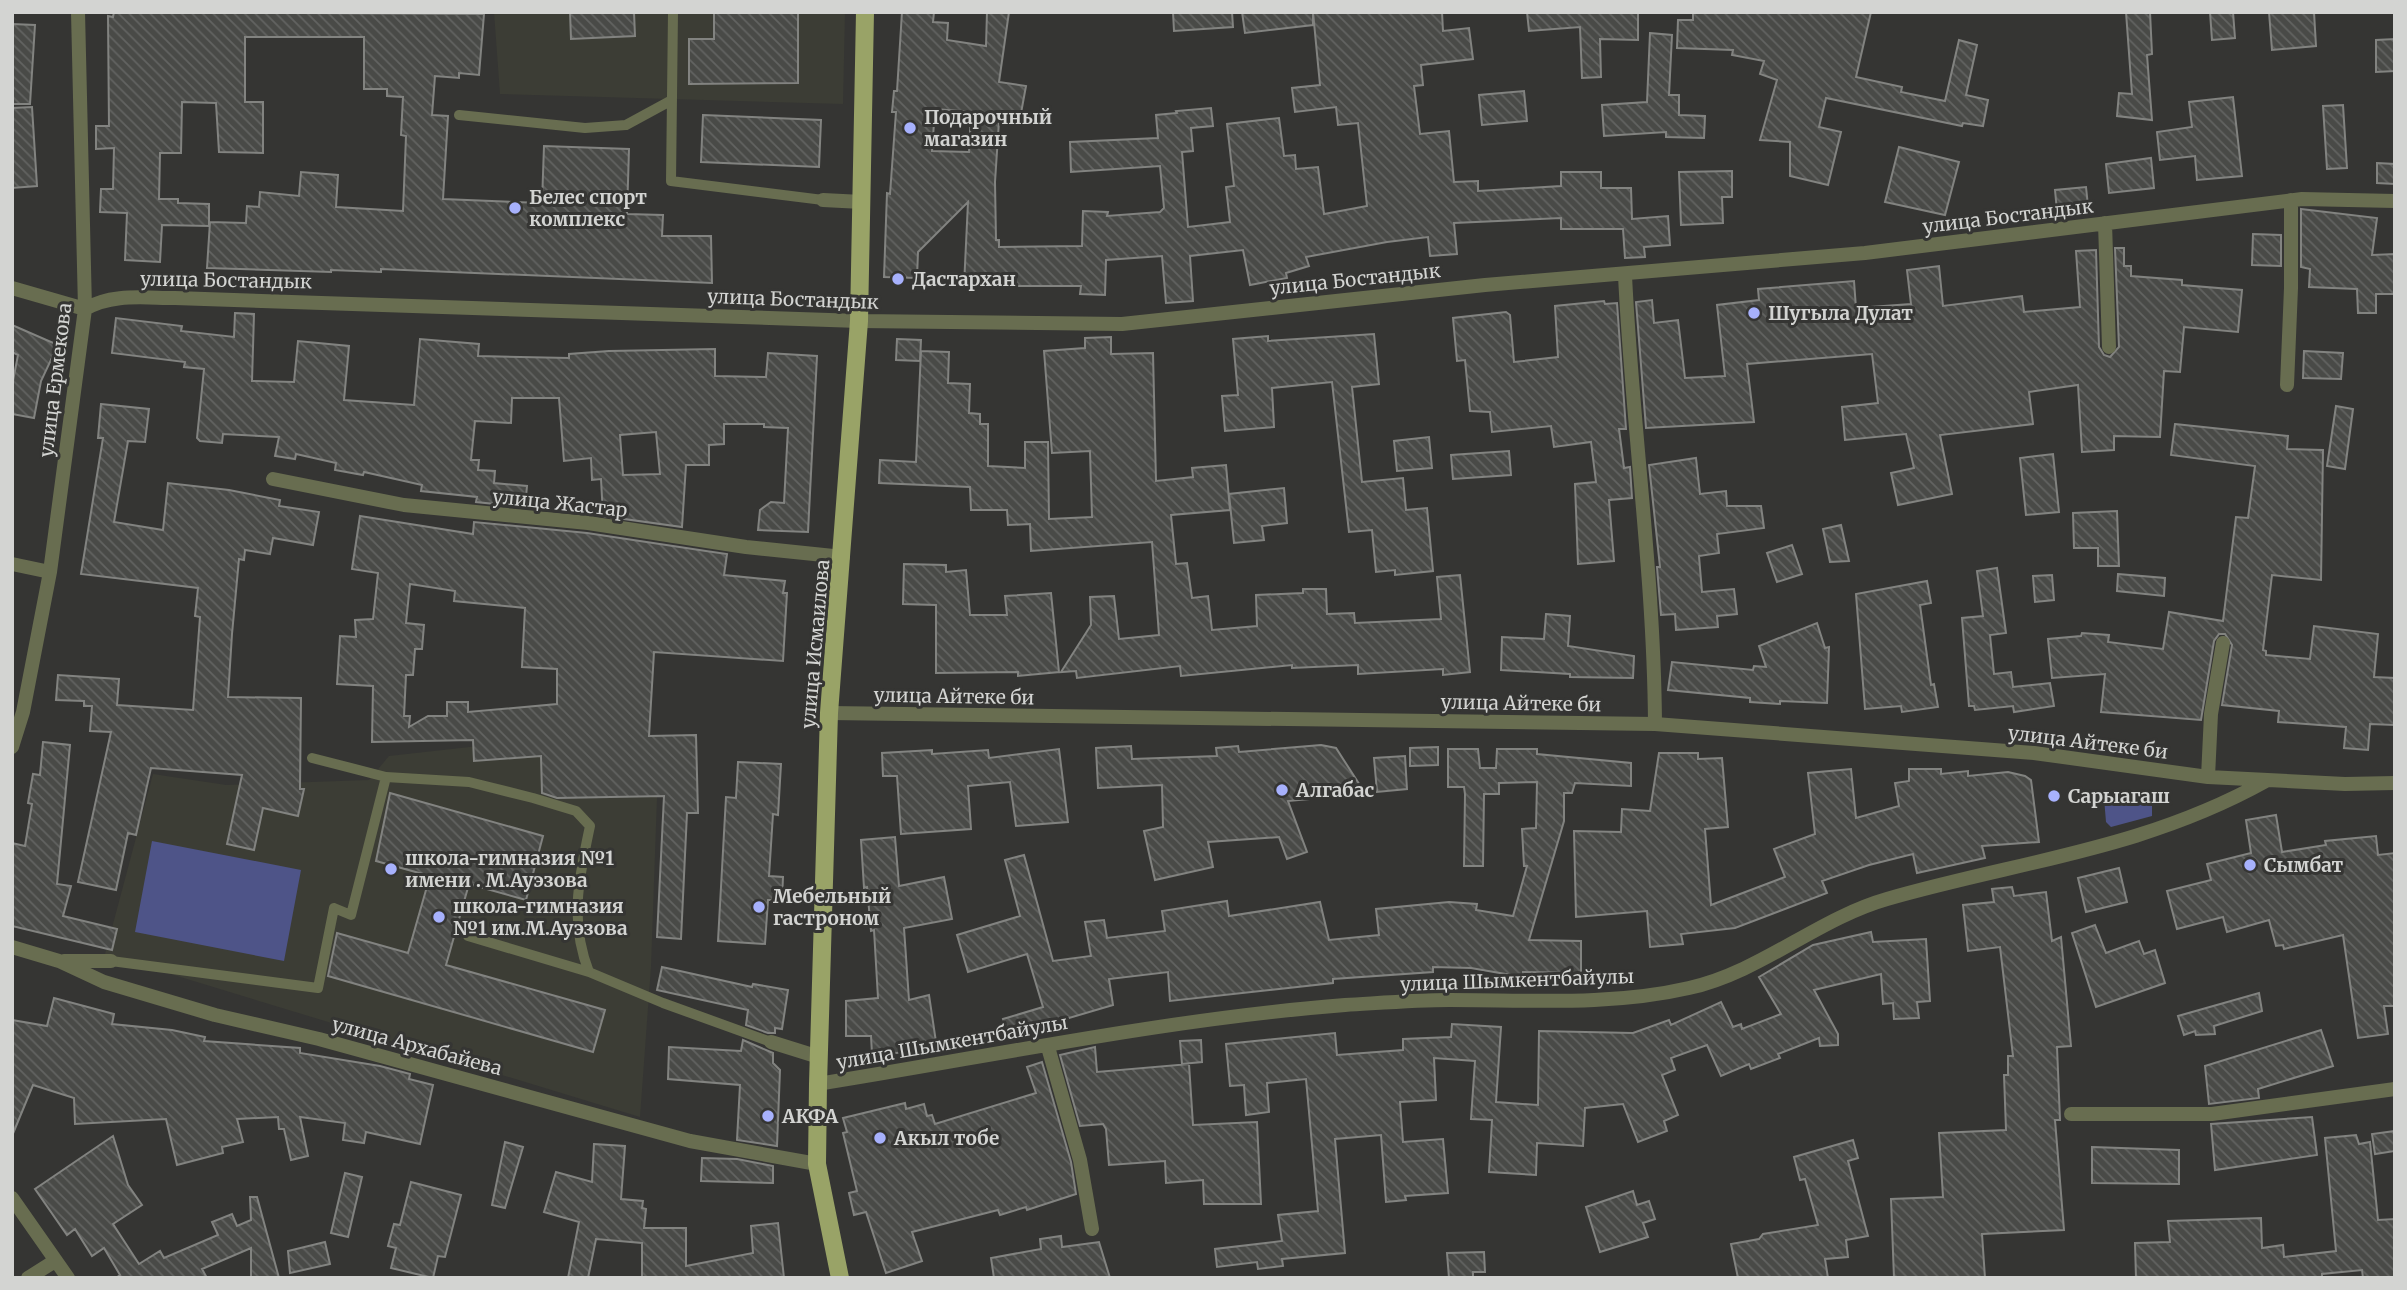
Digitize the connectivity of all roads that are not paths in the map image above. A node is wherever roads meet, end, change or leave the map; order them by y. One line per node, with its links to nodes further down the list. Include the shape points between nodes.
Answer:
1 (78, 12): 13 (street, улица Ермекова)
2 (673, 12): 4 (lane)
3 (865, 12): 9 (main road, улица Исмаилова)
4 (672, 100): 5 (lane, via 626,124 585,128); 6 (lane, via 671,181)
5 (459, 115)
6 (823, 200): 9 (street)
7 (2291, 200): 8 (street, улица Бостандык); 10 (street, улица Бостандык); 16 (street)
8 (2395, 201)
9 (862, 202): 14 (main road, улица Исмаилова)
10 (2105, 223): 11 (street, улица Бостандык, via 1865,253); 15 (street)
11 (1625, 275): 14 (street, улица Бостандык, via 1485,285 1122,324); 24 (street, via 1655,651)
12 (12, 288): 13 (street)
13 (85, 309): 14 (street, улица Бостандык, via 115,298 175,298); 20 (street, улица Ермекова)
14 (859, 321): 18 (main road, улица Исмаилова)
15 (2109, 347)
16 (2287, 385)
17 (273, 479): 18 (street, улица Жастар, via 404,505 588,523)
18 (843, 557): 23 (main road, улица Исмаилова)
19 (12, 564): 20 (street)
20 (50, 572): 22 (street, улица Ермекова)
21 (2223, 643): 28 (street, via 2211,714)
22 (18, 711): 25 (street, улица Ермекова)
23 (829, 713): 24 (street, улица Айтеке би); 38 (main road, улица Исмаилова)
24 (1656, 724): 28 (street, улица Айтеке би, via 2034,753)
25 (12, 747)
26 (312, 758): 27 (lane)
27 (386, 777): 34 (lane, via 351,915 334,908 318,988); 35 (lane, via 469,782 576,811 590,826 576,892 577,928)
28 (2208, 777): 29 (street, улица Айтеке би)
29 (2267, 780): 30 (street, улица Айтеке би); 37 (street, улица Шымкентбайулы, via 2225,804 2139,837 1885,899 1837,918 1736,973 1692,988 1629,998 1342,1005)
30 (2395, 783)
31 (468, 936): 35 (lane)
32 (12, 947): 33 (street, улица Архабайева)
33 (59, 961): 34 (street); 42 (street, улица Архабайева, via 104,982 215,1015 690,1141)
34 (111, 961)
35 (589, 972): 36 (lane)
36 (771, 1042): 38 (street)
37 (1048, 1046): 39 (street, улица Шымкентбайулы); 44 (street, via 1080,1160)
38 (819, 1058): 39 (main road, улица Исмаилова)
39 (818, 1084): 42 (main road, улица Исмаилова)
40 (2395, 1089): 41 (street, via 2212,1114)
41 (2071, 1114)
42 (817, 1164): 48 (main road, улица Исмаилова)
43 (12, 1198): 45 (street)
44 (1092, 1229)
45 (55, 1261): 46 (street); 47 (street)
46 (28, 1278)
47 (68, 1278)
48 (840, 1278)

